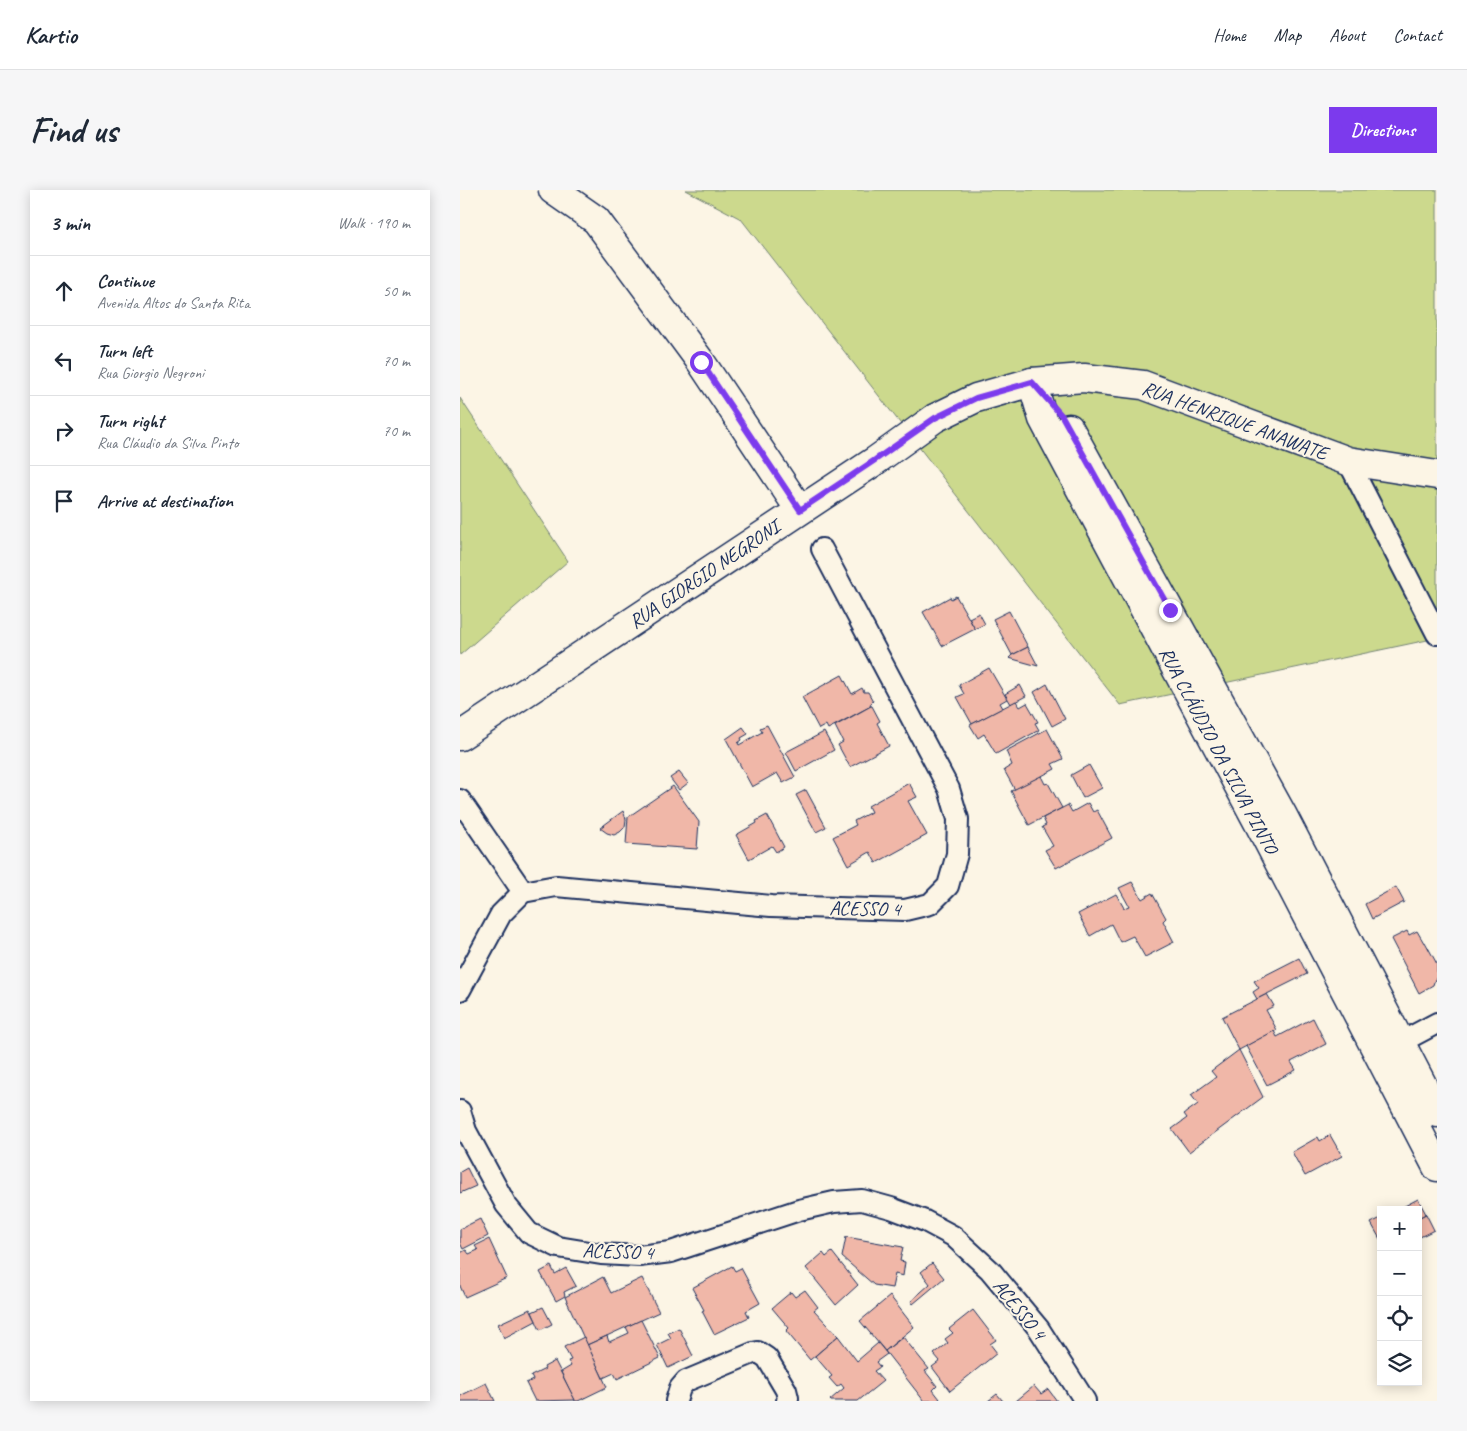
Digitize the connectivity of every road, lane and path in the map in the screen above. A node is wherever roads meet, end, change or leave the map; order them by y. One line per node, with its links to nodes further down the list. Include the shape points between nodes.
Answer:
1 (553, 190): 5 (street, via 596,220 701,362)
2 (1032, 382): 3 (street, RUA HENRIQUE ANAWATE, via 1084,378 1143,385); 5 (street, RUA GIORGIO NEGRONI, via 976,398 935,418); 13 (street, RUA CLÁUDIO DA SILVA PINTO, via 1062,416 1160,616 1271,820)
3 (1348, 461): 4 (street, RUA HENRIQUE ANAWATE); 7 (street)
4 (1437, 475)
5 (800, 510): 8 (street, RUA GIORGIO NEGRONI)
6 (822, 549): 10 (street, ACESSO 4, via 949,789 958,819 956,854 948,886 930,904 905,910 771,906 556,886)
7 (1437, 634)
8 (460, 736)
9 (460, 800): 10 (street)
10 (523, 892): 11 (street, via 501,914)
11 (460, 990)
12 (1437, 1023): 13 (street)
13 (1389, 1049): 15 (street, RUA CLÁUDIO DA SILVA PINTO); 16 (street, RUA CLÁUDIO DA SILVA PINTO)
14 (460, 1111): 19 (street, ACESSO 4, via 466,1131 506,1205 529,1233 558,1247 638,1256 671,1252 799,1210 862,1200 925,1221 953,1236 990,1270 1039,1329)
15 (1437, 1113)
16 (1437, 1167)
17 (676, 1401): 18 (street, via 686,1381 758,1352 767,1358 786,1390)
18 (787, 1401)
19 (1086, 1401)

